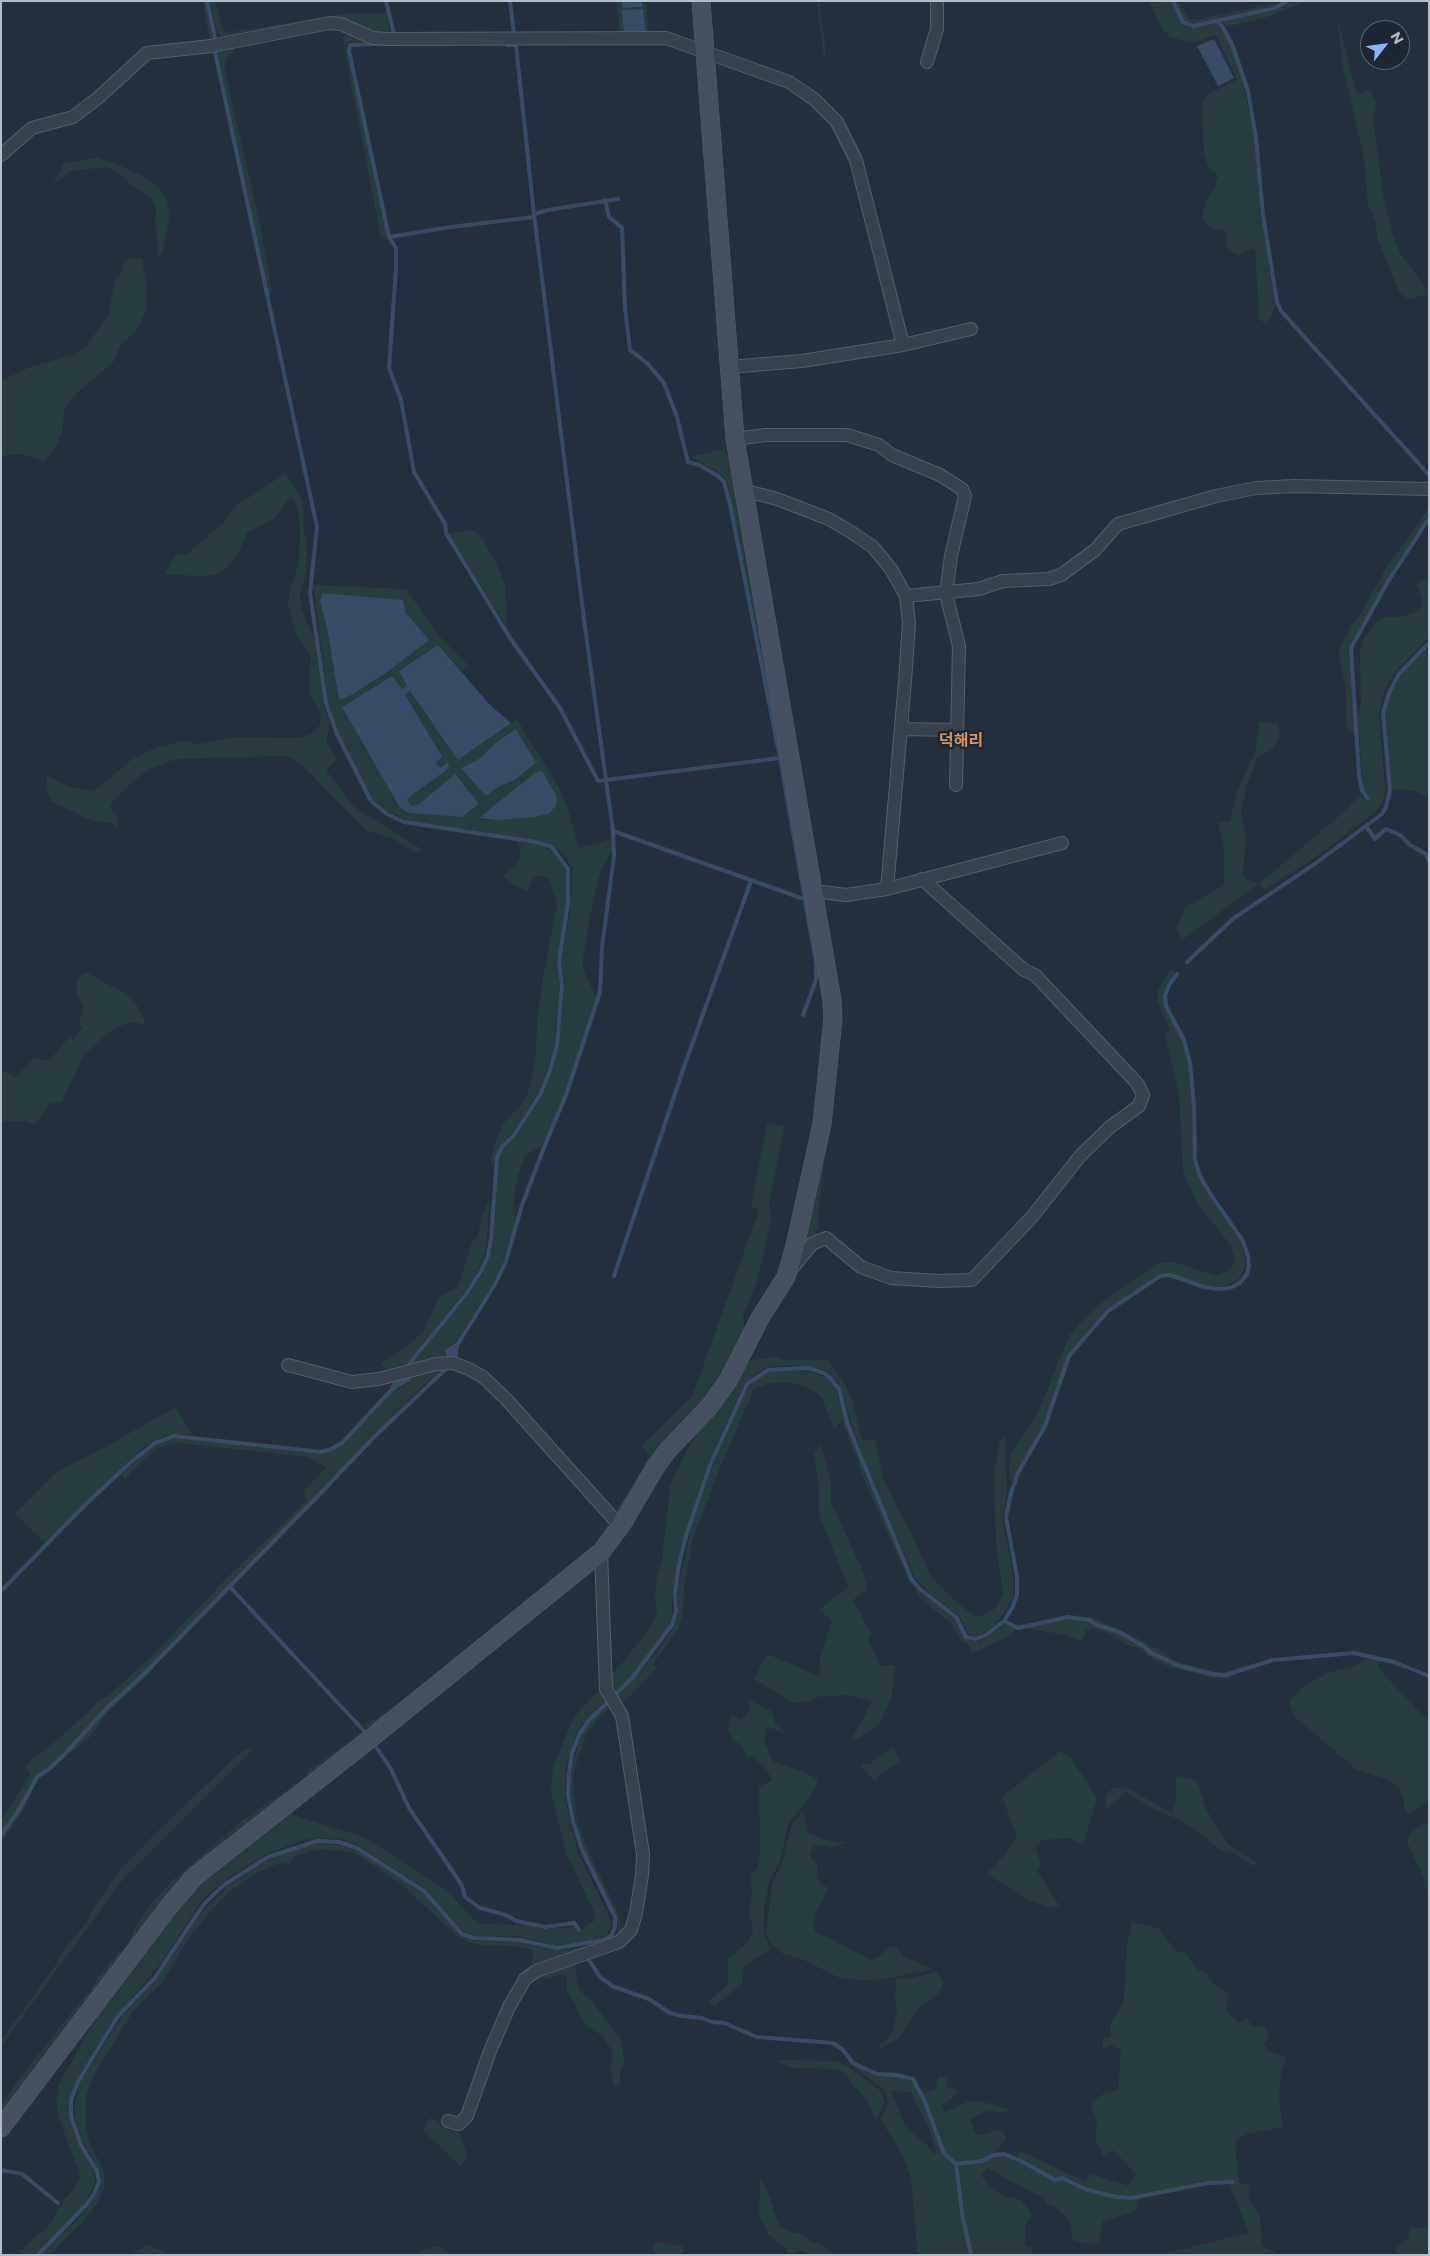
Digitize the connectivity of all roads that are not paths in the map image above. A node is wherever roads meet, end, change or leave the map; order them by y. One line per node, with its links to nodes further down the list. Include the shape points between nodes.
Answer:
1 (701, 1): 3 (street)
2 (937, 1): 4 (street, via 936,29)
3 (706, 52): 5 (street, via 666,38 642,37 386,40 330,23 211,46 147,52 74,117 32,128); 7 (street, via 789,82 814,99 837,122 856,160); 8 (street)
4 (927, 62)
5 (1, 155)
6 (971, 329): 7 (street)
7 (903, 345): 8 (street, via 802,361)
8 (730, 367): 9 (street)
9 (735, 439): 11 (street); 12 (street, via 765,435 846,435 879,445 892,455 954,482 965,496)
10 (1429, 489): 12 (street, via 1294,486 1256,488 1216,496 1118,524 1095,550 1049,579 1003,581)
11 (743, 490): 13 (street, via 830,519 851,532 873,547 891,569); 20 (street)
12 (946, 594): 13 (street); 15 (street, via 959,646)
13 (906, 596): 14 (street, via 909,623)
14 (901, 729): 15 (street); 19 (street)
15 (956, 730): 16 (street)
16 (956, 785)
17 (1062, 843): 18 (street)
18 (922, 880): 19 (street); 21 (street, via 1024,970 1035,975 1137,1083 1143,1095 1139,1106 1081,1155 1031,1218 972,1280 891,1278 861,1267 826,1238 812,1244)
19 (887, 889): 20 (street, via 846,895)
20 (814, 891): 21 (street, via 833,1018 822,1124)
21 (786, 1276): 23 (street, via 728,1381 709,1407 663,1456)
22 (288, 1365): 23 (street, via 352,1382 379,1379 436,1364 453,1363 469,1369 506,1400)
23 (622, 1524): 24 (street)
24 (601, 1552): 25 (street, via 606,1689 622,1716 643,1854 636,1914 631,1930 619,1942 536,1971 524,1979 494,2042 467,2116 459,2124); 26 (street, via 194,1876)
25 (448, 2121)
26 (1, 2128)

